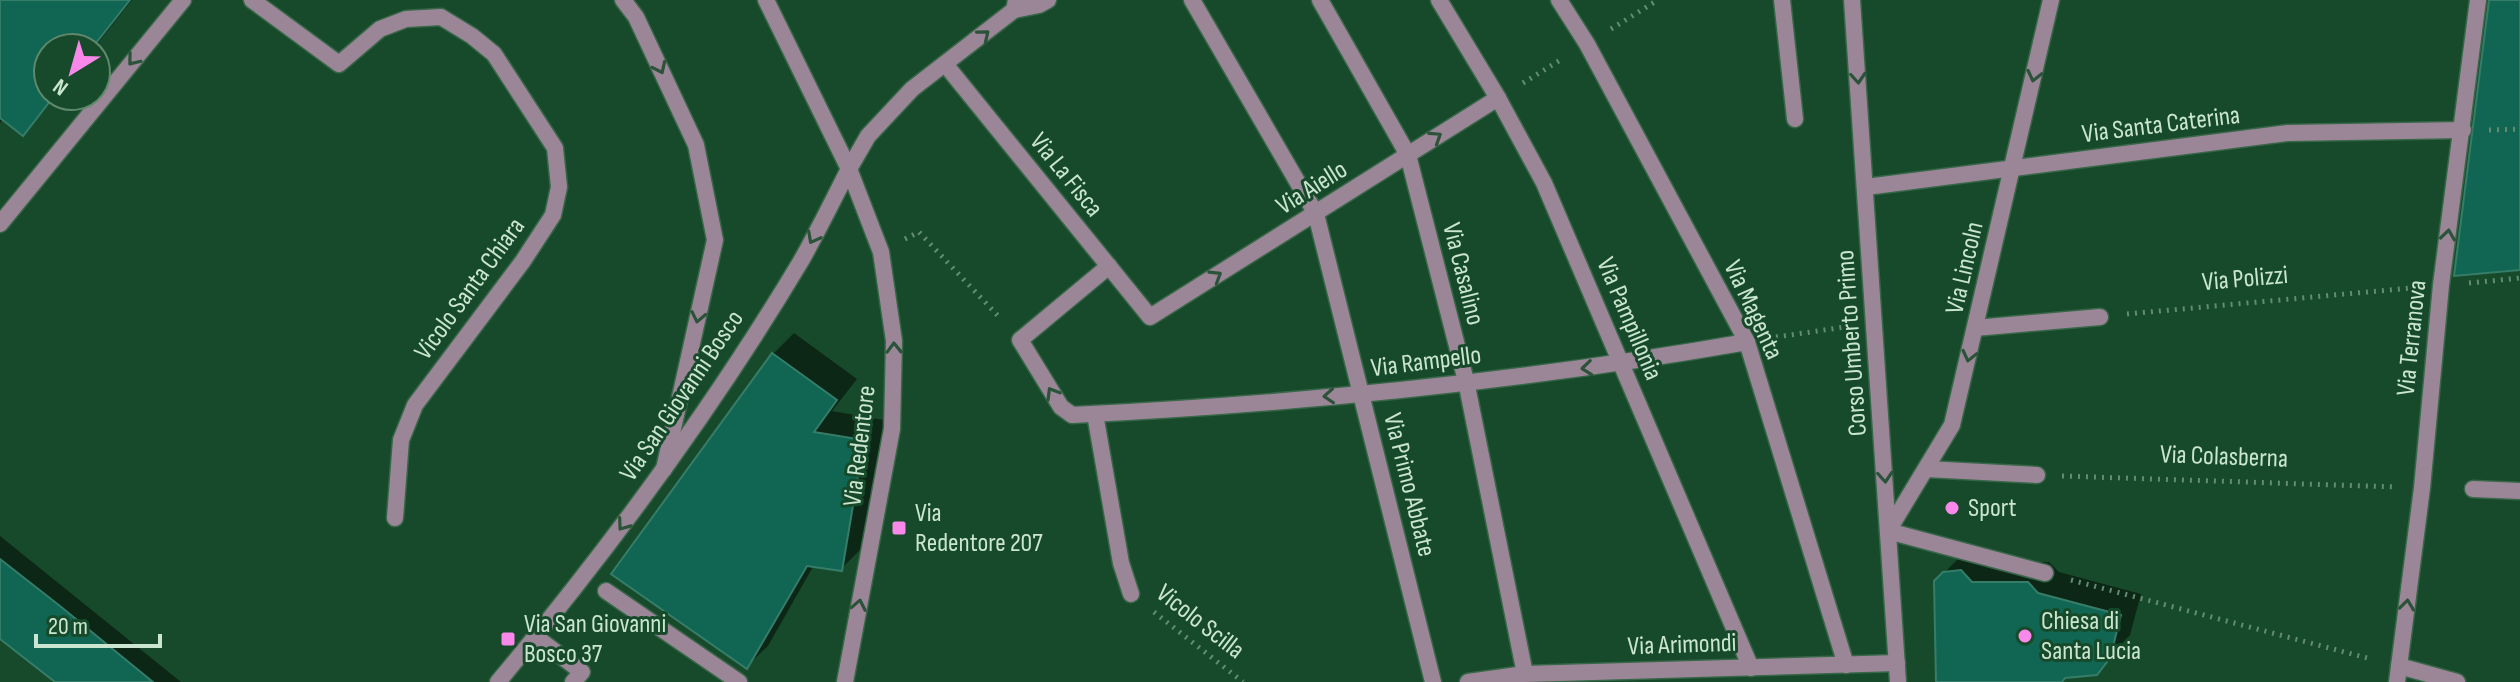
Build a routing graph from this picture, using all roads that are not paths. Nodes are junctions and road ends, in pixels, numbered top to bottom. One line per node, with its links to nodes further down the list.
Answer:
1 (183, 0): 24 (street, one-way to 24)
2 (252, 0): 39 (street, Vicolo Santa Chiara)
3 (623, 0): 35 (street, one-way to 35)
4 (766, 0): 21 (street, Via Redentore)
5 (1048, 0): 14 (street)
6 (1192, 0): 23 (street, Via Primo Abbate)
7 (1320, 0): 19 (street, Via Casalino)
8 (1439, 0): 16 (street, Via Pampillonia)
9 (1559, 0): 29 (street, Via Magenta)
10 (1782, 0): 17 (street)
11 (1852, 0): 22 (street, Corso Umberto Primo, one-way to 22)
12 (2051, 0): 20 (street, Via Lincoln, one-way to 20)
13 (2478, 0): 18 (street, Via Terranova)
14 (1015, 5): 15 (street, Via San Giovanni Bosco, one-way to 14)
15 (945, 64): 21 (street, Via San Giovanni Bosco); 25 (street, Via La Fisca)
16 (1498, 98): 19 (street, Via Aiello, one-way to 16); 30 (street, Via Pampillonia)
17 (1795, 119)
18 (2463, 130): 20 (street, Via Santa Caterina); 49 (street, Via Terranova, one-way to 18)
19 (1408, 155): 23 (street, Via Aiello); 31 (street, Via Casalino)
20 (2013, 168): 22 (street, Via Santa Caterina); 28 (street, Via Lincoln)
21 (849, 169): 35 (street, Via San Giovanni Bosco, one-way to 35); 53 (street, Via Redentore, one-way to 21)
22 (1866, 187): 40 (street, Corso Umberto Primo, one-way to 40)
23 (1316, 214): 26 (street, Via Aiello, one-way to 23); 32 (street, Via Primo Abbate)
24 (0, 224)
25 (1109, 266): 26 (street, Via La Fisca); 33 (street, Via Rampello, one-way to 25)
26 (1150, 317)
27 (2100, 317): 28 (street)
28 (1975, 328): 34 (street, Via Lincoln, one-way to 34)
29 (1747, 342): 30 (street, Via Rampello); 46 (street, Via Magenta)
30 (1622, 364): 31 (street, Via Rampello, one-way to 31); 47 (street, Via Pampillonia)
31 (1466, 381): 32 (street, Via Rampello); 48 (street, Via Casalino)
32 (1361, 393): 33 (street, Via Rampello, one-way to 33); 54 (street, Via Primo Abbate)
33 (1095, 414): 43 (street)
34 (1926, 469): 36 (street); 40 (street, Via Lincoln)
35 (664, 470): 44 (street, Via San Giovanni Bosco, one-way to 44)
36 (2037, 475)
37 (2473, 489): 38 (street)
38 (2520, 491)
39 (395, 518)
40 (1888, 531): 41 (street); 45 (street, Corso Umberto Primo)
41 (2045, 573)
42 (606, 591): 52 (street)
43 (1131, 594)
44 (536, 637): 50 (street, Via San Giovanni Bosco); 51 (street)
45 (1897, 663): 46 (street, Via Arimondi); 56 (street, Corso Umberto Primo)
46 (1846, 665): 47 (street, Via Arimondi)
47 (1751, 668): 48 (street, Via Arimondi)
48 (1525, 674): 55 (street, Via Arimondi)
49 (2398, 674): 57 (street)
50 (498, 682)
51 (573, 682)
52 (739, 682)
53 (845, 682)
54 (1433, 682)
55 (1468, 682)
56 (1898, 682)
57 (2457, 682)

